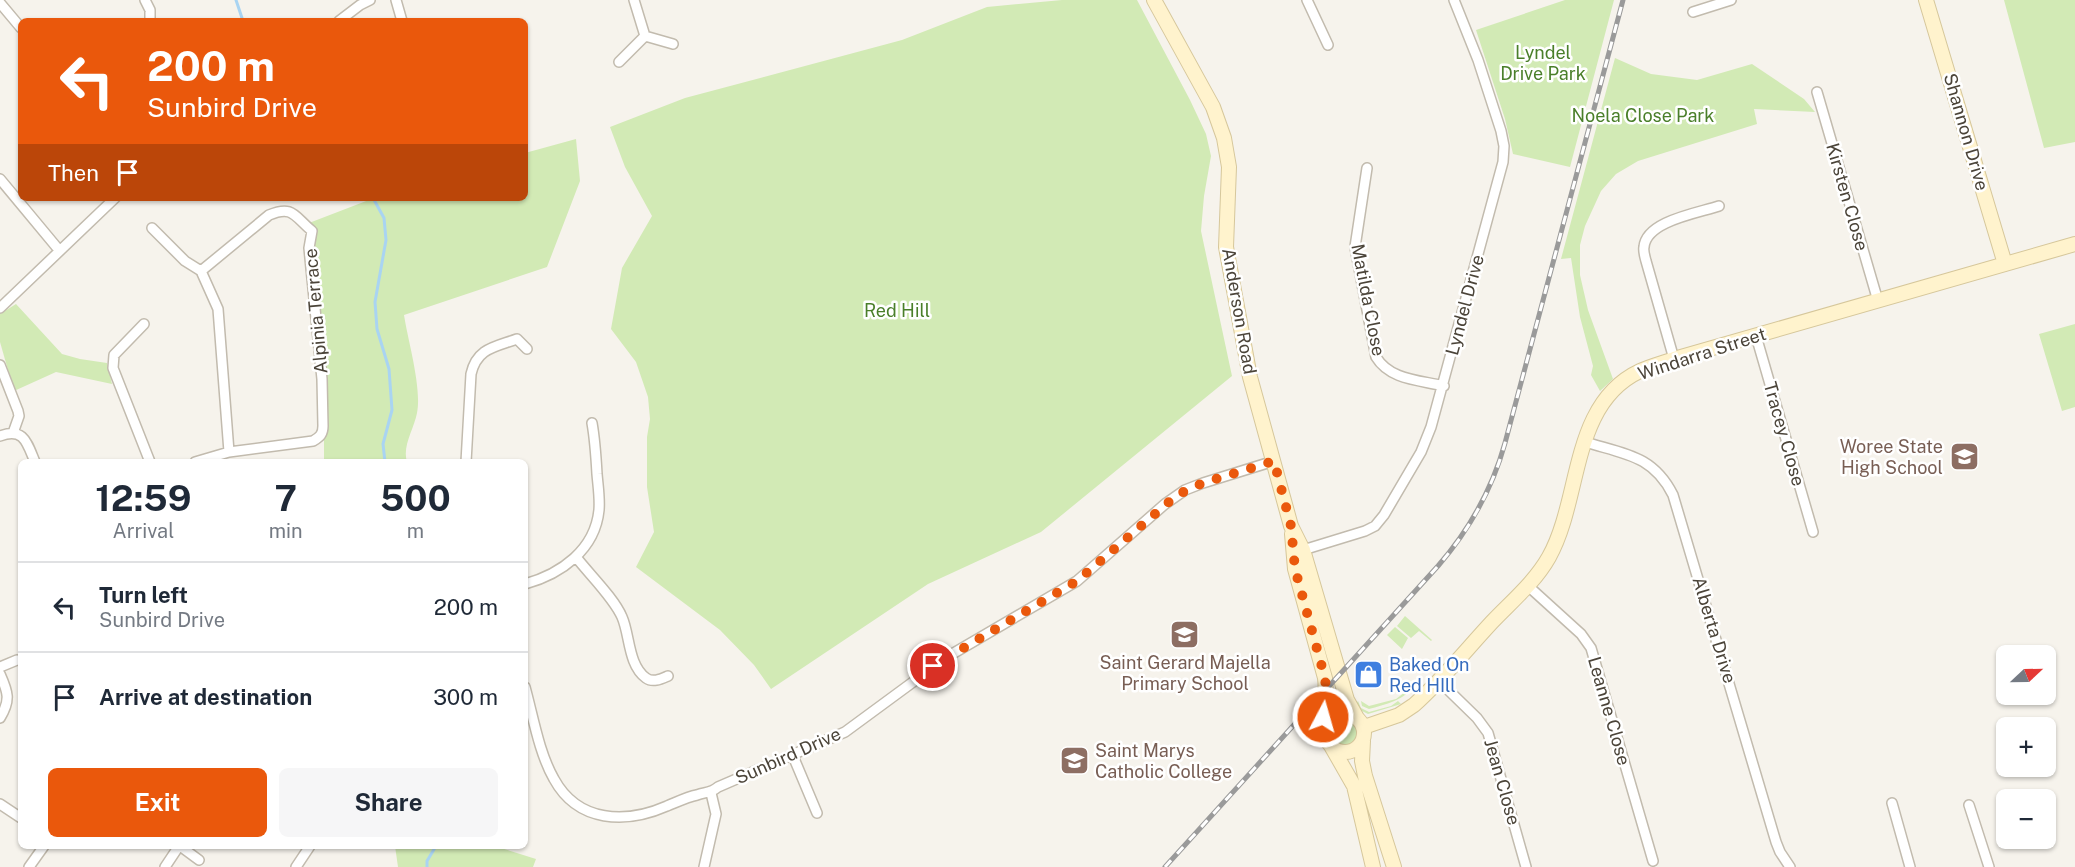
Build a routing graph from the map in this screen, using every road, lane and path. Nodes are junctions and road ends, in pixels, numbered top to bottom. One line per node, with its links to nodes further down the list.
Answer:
1 (145, 0): 13 (street)
2 (370, 0): 10 (street)
3 (396, 0): 15 (street)
4 (634, 0): 17 (street)
5 (1154, 0): 50 (street, Anderson Road)
6 (1307, 0): 19 (street)
7 (1455, 0): 40 (street, Lyndel Drive)
8 (1731, 0): 12 (street)
9 (1926, 0): 31 (street, Shannon Drive)
10 (358, 2): 14 (street)
11 (0, 3): 16 (street)
12 (1693, 12)
13 (150, 18)
14 (342, 18)
15 (401, 18)
16 (18, 24)
17 (645, 36): 18 (street); 20 (street)
18 (673, 44)
19 (1328, 45)
20 (619, 62)
21 (1817, 92): 33 (street, Kirsten Close)
22 (1367, 168): 40 (street, Matilda Close)
23 (0, 179): 25 (street)
24 (18, 201): 30 (street)
25 (18, 201)
26 (112, 201): 30 (street)
27 (1719, 207): 38 (street)
28 (152, 228): 32 (street)
29 (2075, 243): 31 (street, Windarra Street)
30 (59, 250): 34 (street)
31 (2005, 264): 33 (street, Windarra Street)
32 (201, 272): 45 (street); 45 (street, Alpinia Terrace)
33 (1878, 302): 36 (street, Windarra Street)
34 (0, 308)
35 (144, 324): 47 (street)
36 (1756, 336): 38 (street, Windarra Street); 51 (street, Tracey Close)
37 (527, 349): 49 (street)
38 (1674, 359): 44 (street, Windarra Street)
39 (0, 365): 42 (street)
40 (1444, 386): 52 (street, Lyndel Drive)
41 (592, 423): 53 (street)
42 (13, 433): 43 (street); 46 (street)
43 (0, 436)
44 (1585, 442): 55 (street, Windarra Street); 85 (street, Alberta Drive)
45 (229, 452): 48 (street, Alpinia Terrace)
46 (34, 459)
47 (149, 459)
48 (205, 459)
49 (466, 459)
50 (1274, 461): 52 (street, Anderson Road); 65 (street, Sunbird Drive)
51 (1813, 532)
52 (1298, 552): 63 (street, Anderson Road); 64 (street, Anderson Road)
53 (576, 557): 54 (street); 59 (street)
54 (528, 583)
55 (1527, 585): 60 (street, Windarra Street); 77 (street, Leanne Close)
56 (16, 660): 57 (street)
57 (0, 667)
58 (0, 674): 62 (street)
59 (668, 676)
60 (1438, 680): 63 (street, Windarra Street); 84 (street, Jean Close)
61 (528, 697): 66 (street, Sunbird Drive)
62 (0, 718)
63 (1361, 728): 64 (street); 64 (street); 83 (street, Anderson Road)
64 (1328, 742): 82 (street, Anderson Road)
65 (793, 756): 66 (street, Sunbird Drive); 70 (street)
66 (711, 793): 81 (street)
67 (1892, 802): 86 (street)
68 (0, 804): 71 (street)
69 (1969, 805): 87 (street)
70 (817, 813)
71 (18, 816)
72 (42, 849): 78 (street)
73 (177, 849): 79 (street)
74 (183, 849): 76 (street)
75 (308, 849): 80 (street)
76 (199, 860)
77 (1653, 861)
78 (29, 867)
79 (165, 867)
80 (296, 867)
81 (704, 867)
82 (1373, 867)
83 (1394, 867)
84 (1526, 867)
85 (1790, 867)
86 (1911, 867)
87 (1989, 867)

